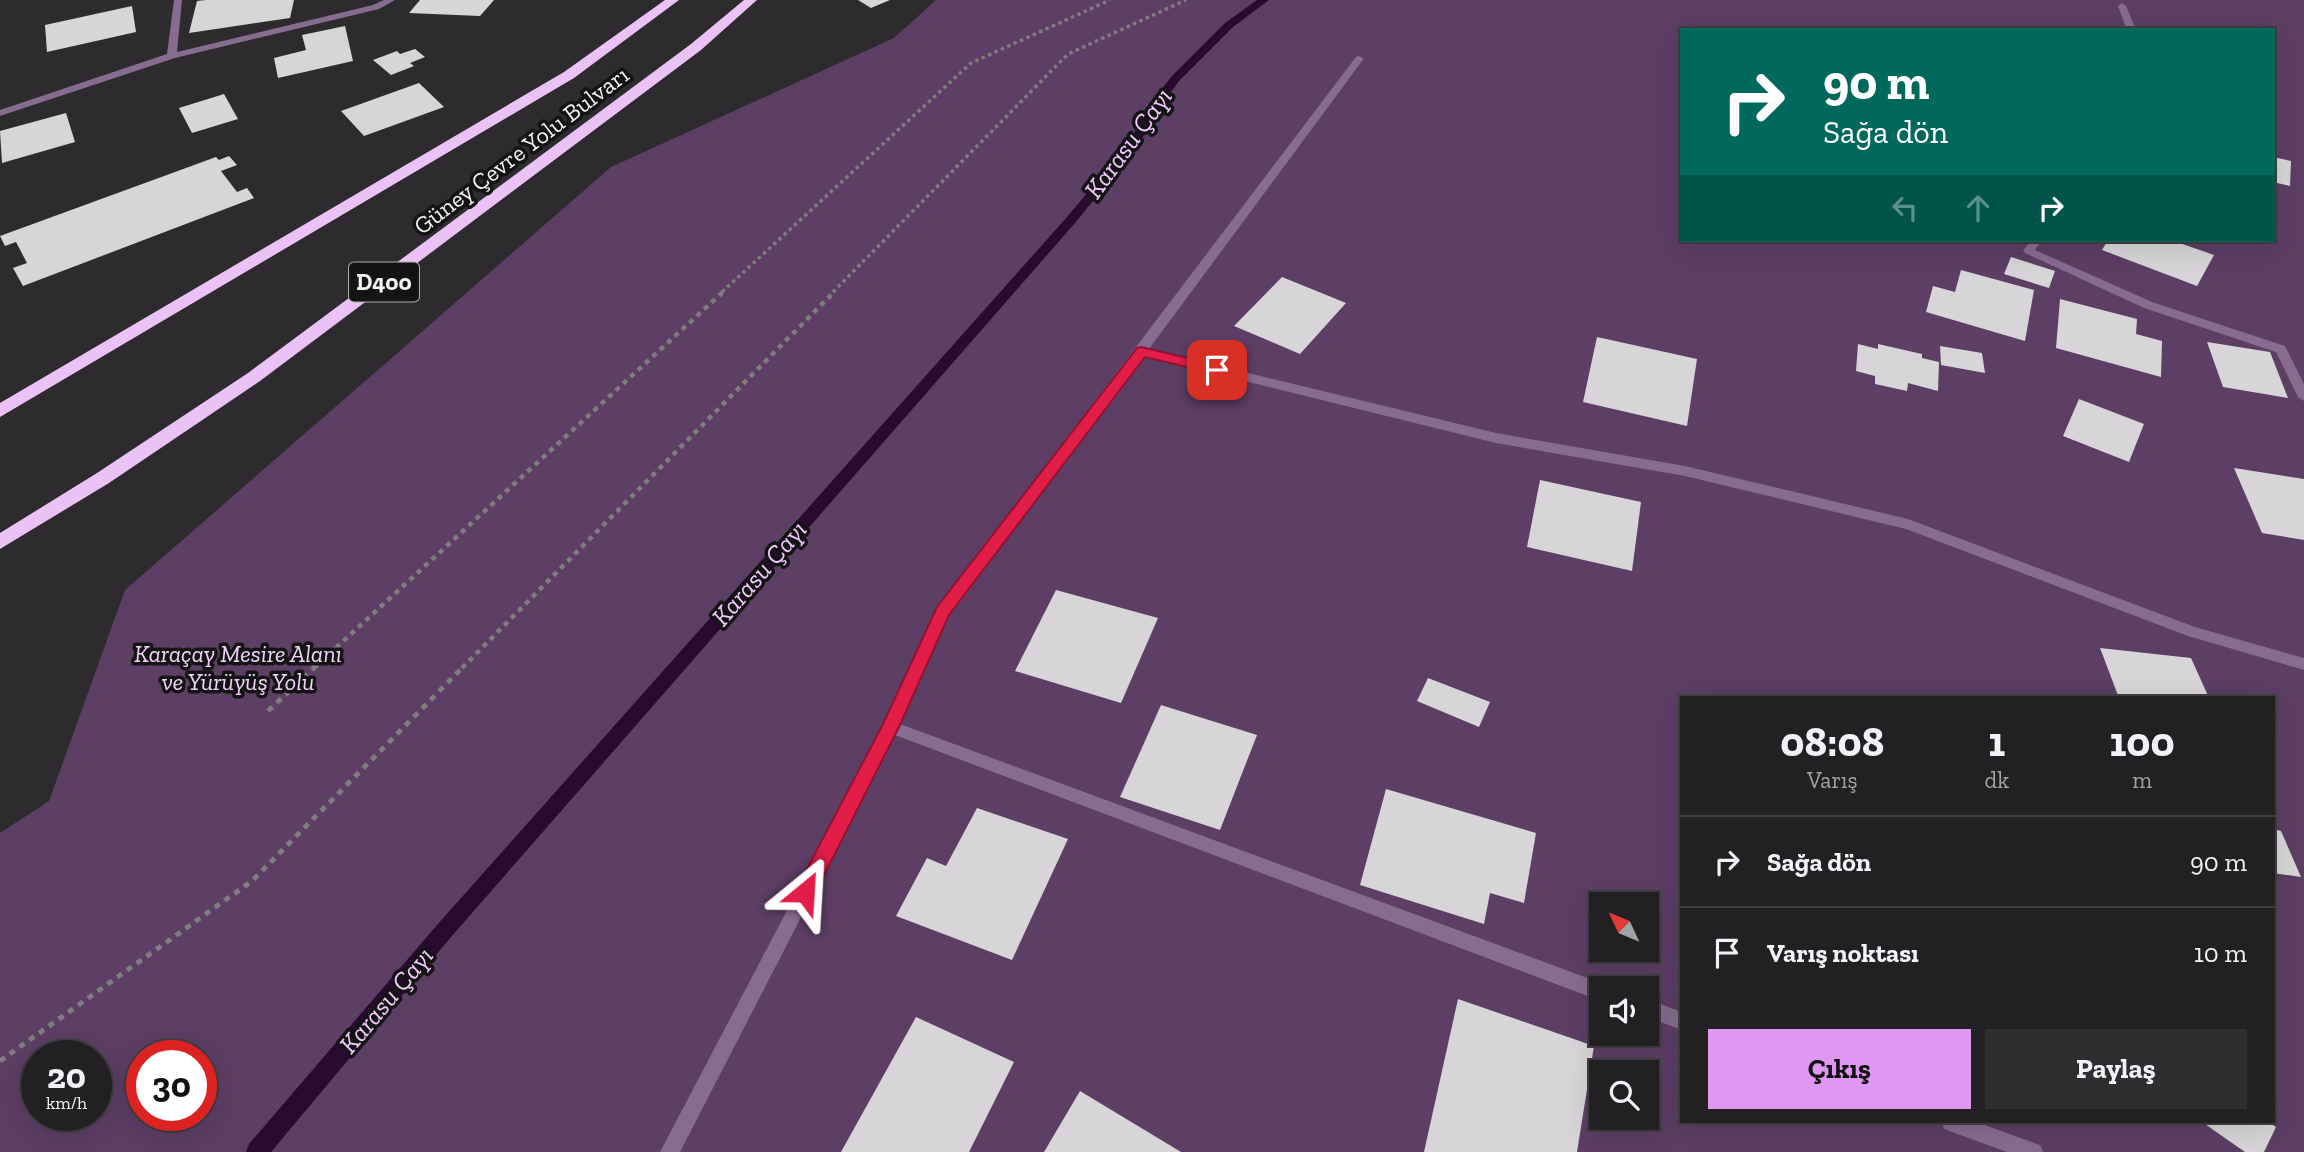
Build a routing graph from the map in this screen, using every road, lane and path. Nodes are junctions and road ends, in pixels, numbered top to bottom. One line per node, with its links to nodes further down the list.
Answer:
1 (178, 0): 9 (street)
2 (391, 0): 9 (street)
3 (673, 0): 15 (highway, Güney Çevre Yolu Bulvarı)
4 (751, 0): 16 (highway, Güney Çevre Yolu Bulvarı / D400)
5 (1110, 0): 18 (path)
6 (1186, 0): 23 (path)
7 (2122, 6): 8 (street)
8 (2131, 28)
9 (172, 56): 11 (street)
10 (1359, 59): 13 (street)
11 (0, 113)
12 (2035, 242): 14 (street)
13 (1141, 351): 17 (street); 19 (street)
14 (2304, 397)
15 (0, 411)
16 (0, 542)
17 (2304, 664)
18 (268, 711)
19 (891, 727): 20 (street); 25 (street)
20 (1589, 988)
21 (1659, 1012): 22 (street)
22 (1680, 1020)
23 (0, 1061)
24 (1954, 1123): 26 (street)
25 (670, 1152)
26 (2033, 1152)

